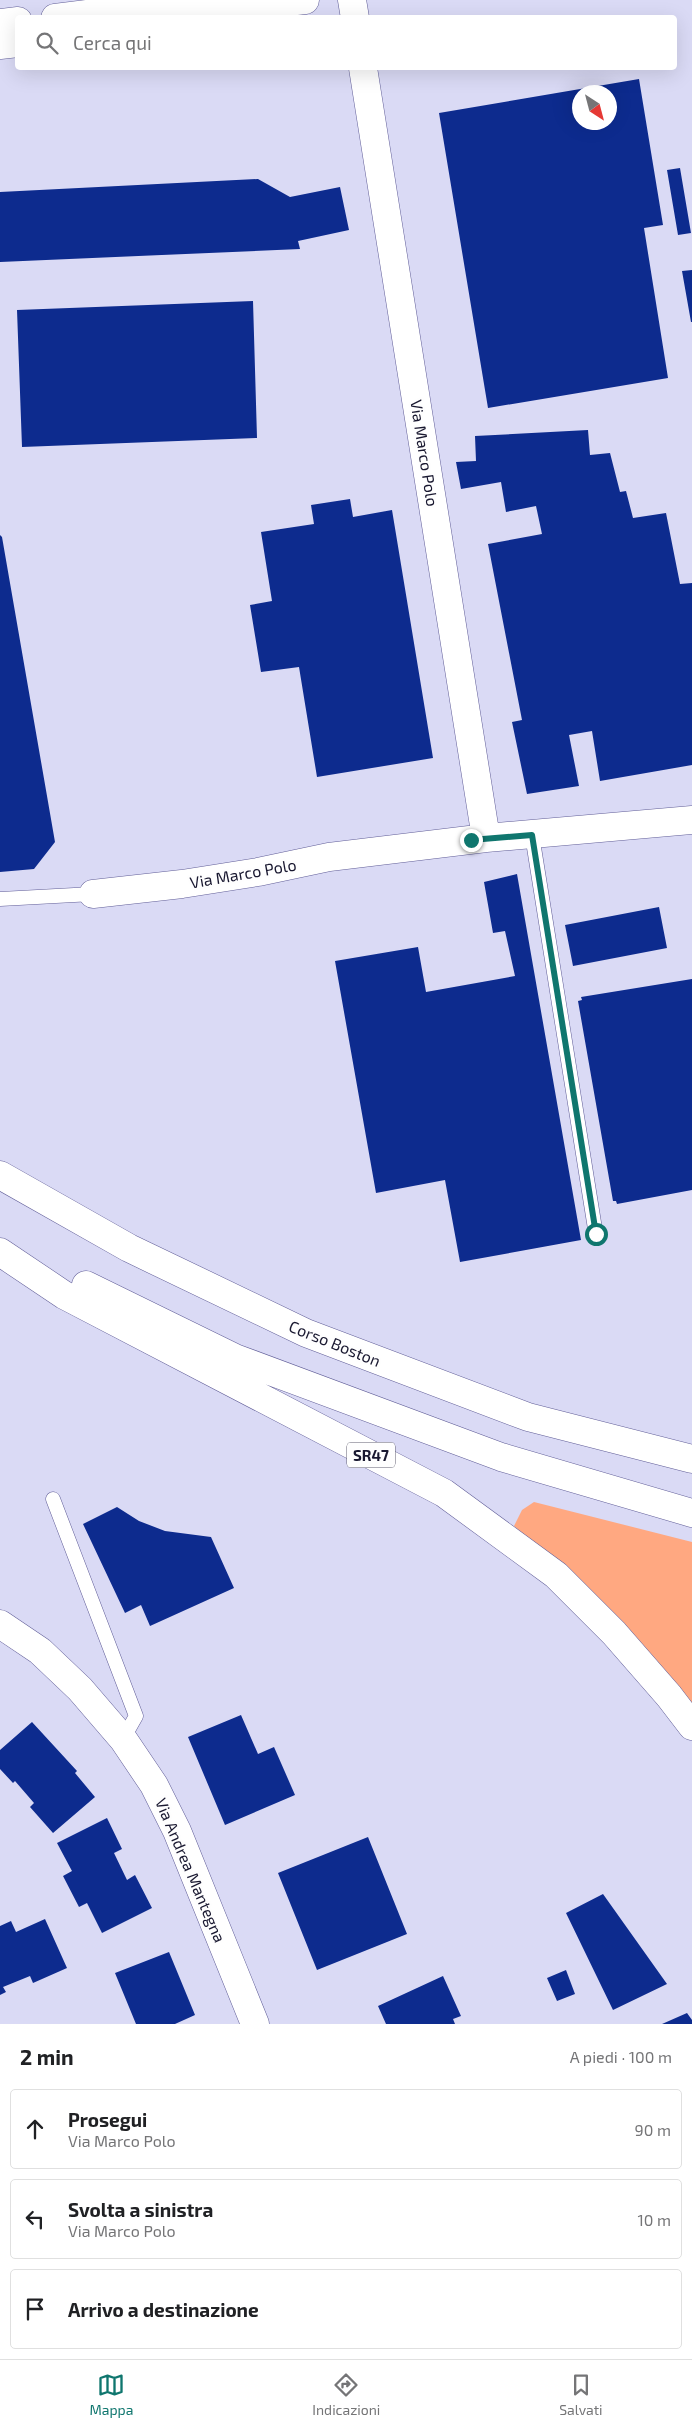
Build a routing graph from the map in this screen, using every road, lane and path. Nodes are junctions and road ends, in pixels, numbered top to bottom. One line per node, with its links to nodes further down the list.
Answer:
1 (305, 0): 3 (main road)
2 (352, 0): 6 (main road)
3 (219, 10): 4 (main road); 5 (main road)
4 (78, 15)
5 (196, 15)
6 (354, 15)
7 (15, 22): 8 (main road)
8 (0, 23)
9 (15, 43): 10 (main road)
10 (0, 45)
11 (363, 70): 14 (main road, Via Marco Polo)
12 (692, 820): 13 (main road, Via Marco Polo)
13 (532, 835): 14 (main road, Via Marco Polo); 18 (lane)
14 (486, 838): 15 (main road, Via Marco Polo)
15 (93, 894): 16 (lane, Via Marco Polo)
16 (0, 899)
17 (0, 1174): 21 (main road, Corso Boston)
18 (596, 1234)
19 (0, 1242): 23 (main road, SR47)
20 (0, 1252): 25 (main road, SR47)
21 (692, 1459)
22 (53, 1499): 26 (lane)
23 (692, 1513)
24 (0, 1624): 26 (main road, Via Andrea Mantegna)
25 (692, 1726)
26 (123, 1739): 27 (main road, Via Andrea Mantegna)
27 (255, 2024)

